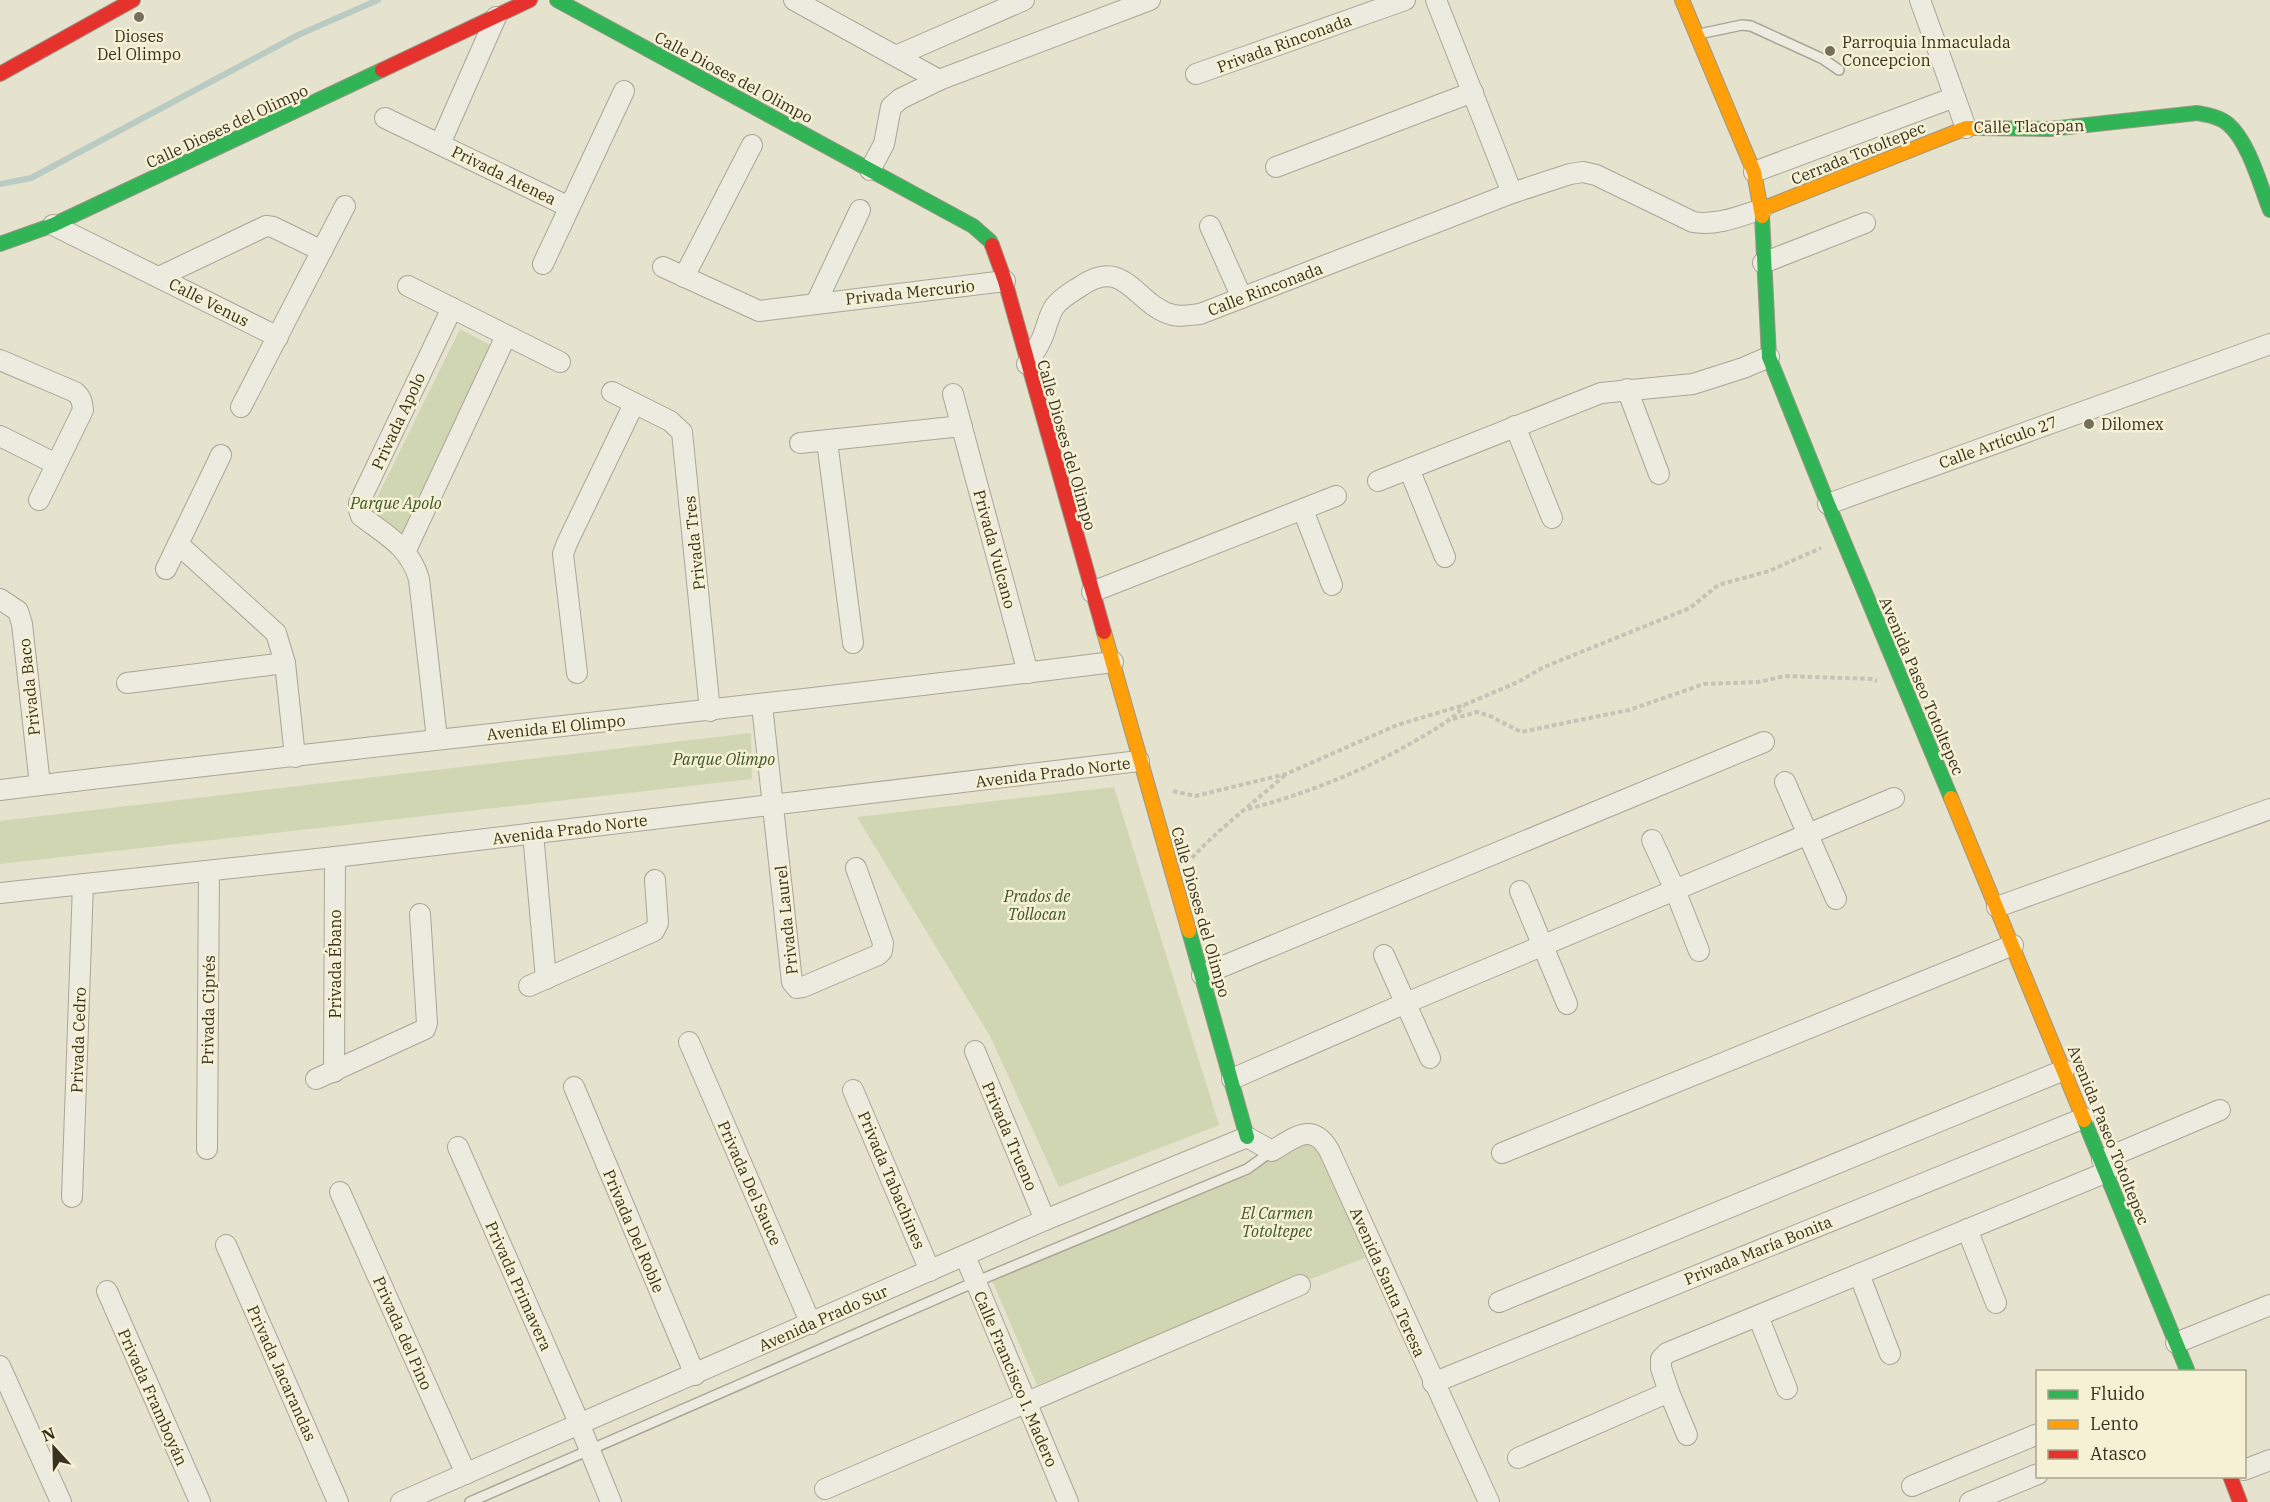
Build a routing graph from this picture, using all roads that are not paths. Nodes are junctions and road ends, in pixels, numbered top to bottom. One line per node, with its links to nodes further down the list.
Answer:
1 (530, 0): 11 (main road, Calle Dioses del Olimpo)
2 (557, 0): 26 (main road, Calle Dioses del Olimpo)
3 (794, 0): 13 (street)
4 (1024, 0): 13 (street)
5 (1150, 0): 17 (street)
6 (1405, 0): 16 (street, Privada Rinconada)
7 (1436, 0): 19 (street)
8 (1682, 0): 12 (main road, Avenida Paseo Totoltepec)
9 (1920, 0): 20 (street, Calle Tlacopan)
10 (123, 2): 15 (main road)
11 (496, 18): 23 (street, Privada Atenea); 35 (main road, Calle Dioses del Olimpo)
12 (1696, 35): 14 (lane); 27 (main road, Avenida Paseo Totoltepec)
13 (896, 56): 17 (street)
14 (1839, 70)
15 (0, 74)
16 (1197, 74)
17 (939, 80): 26 (street)
18 (624, 91): 30 (street, Privada Atenea)
19 (1473, 92): 25 (street); 28 (street)
20 (1954, 97): 22 (street, Calle Tlacopan); 27 (street)
21 (385, 118): 23 (street, Privada Atenea)
22 (1966, 128): 31 (main road, Cerrada Totoltepec); 33 (main road, Calle Tlacopan)
23 (440, 144): 30 (street, Privada Atenea)
24 (752, 145): 43 (street)
25 (1276, 167)
26 (870, 170): 44 (main road, Calle Dioses del Olimpo)
27 (1754, 172): 31 (main road, Avenida Paseo Totoltepec)
28 (1512, 194): 31 (street, Calle Rinconada); 46 (street, Calle Rinconada)
29 (345, 206): 38 (street)
30 (569, 207): 40 (street, Privada Atenea)
31 (1762, 209): 39 (main road, Avenida Paseo Totoltepec)
32 (860, 210): 47 (street, Privada Mercurio)
33 (2270, 210)
34 (1865, 223): 39 (street)
35 (53, 225): 37 (main road, Calle Dioses del Olimpo); 42 (street, Calle Venus)
36 (1210, 226): 46 (street)
37 (0, 244)
38 (322, 251): 42 (street); 50 (street)
39 (1763, 263): 52 (main road, Avenida Paseo Totoltepec)
40 (543, 264)
41 (663, 267): 43 (street, Privada Mercurio)
42 (159, 277): 50 (street, Calle Venus)
43 (684, 277): 47 (street, Privada Mercurio)
44 (1005, 281): 47 (street, Privada Mercurio); 55 (main road, Calle Dioses del Olimpo)
45 (408, 286): 48 (street)
46 (1242, 298): 55 (street, Calle Rinconada)
47 (816, 303)
48 (452, 308): 49 (street); 77 (street, Privada Apolo)
49 (506, 336): 54 (street); 77 (street)
50 (278, 337): 60 (street)
51 (2270, 344): 73 (street, Calle Artículo 27)
52 (1769, 357): 56 (street); 73 (main road, Avenida Paseo Totoltepec)
53 (0, 360): 67 (street)
54 (560, 362)
55 (1027, 364): 81 (main road, Calle Dioses del Olimpo)
56 (1627, 389): 62 (street); 69 (street)
57 (612, 392): 59 (street, Privada Tres)
58 (953, 394): 61 (street, Privada Vulcano)
59 (634, 404): 87 (street); 90 (street, Privada Tres)
60 (241, 407)
61 (962, 426): 64 (street); 86 (street, Privada Vulcano)
62 (1515, 426): 68 (street); 75 (street)
63 (0, 436): 67 (street)
64 (827, 441): 65 (street); 83 (street)
65 (800, 443)
66 (221, 455): 76 (street)
67 (56, 464): 72 (street)
68 (1409, 469): 70 (street); 78 (street)
69 (1659, 474)
70 (1378, 481)
71 (1336, 496): 74 (street)
72 (39, 500)
73 (1828, 504): 113 (main road, Avenida Paseo Totoltepec)
74 (1303, 510): 80 (street); 81 (street)
75 (1552, 518)
76 (178, 544): 79 (street); 85 (street)
77 (406, 550): 91 (street, Privada Apolo)
78 (1445, 557)
79 (166, 569)
80 (1332, 585)
81 (1092, 591): 84 (main road, Calle Dioses del Olimpo)
82 (0, 599): 96 (street, Privada Baco)
83 (853, 644)
84 (1113, 662): 86 (street, Avenida El Olimpo); 94 (main road, Calle Dioses del Olimpo)
85 (285, 663): 88 (street); 93 (street)
86 (1028, 673): 89 (street, Avenida El Olimpo)
87 (577, 674)
88 (127, 683)
89 (762, 705): 90 (street, Avenida El Olimpo); 99 (street, Privada Laurel)
90 (710, 711): 91 (street, Avenida El Olimpo)
91 (436, 740): 93 (street, Avenida El Olimpo)
92 (1764, 742): 119 (street)
93 (295, 757): 96 (street, Avenida El Olimpo)
94 (1139, 761): 99 (street, Avenida Prado Norte); 119 (main road, Calle Dioses del Olimpo)
95 (1785, 782): 102 (street)
96 (40, 785): 97 (street, Avenida El Olimpo)
97 (0, 790)
98 (1894, 798): 102 (street)
99 (774, 805): 101 (street, Avenida Prado Norte); 105 (street, Privada Laurel)
100 (2270, 809): 113 (street)
101 (533, 833): 104 (street, Avenida Prado Norte); 107 (street)
102 (1809, 833): 109 (street); 112 (street)
103 (1652, 840): 109 (street)
104 (334, 857): 106 (street, Avenida Prado Norte); 126 (street, Privada Ébano)
105 (856, 868)
106 (209, 871): 108 (street, Avenida Prado Norte); 135 (street, Privada Ciprés)
107 (655, 880)
108 (83, 884): 111 (street, Avenida Prado Norte); 140 (street, Privada Cedro)
109 (1675, 890): 116 (street); 117 (street)
110 (1520, 891): 116 (street)
111 (0, 893)
112 (1836, 899)
113 (1997, 907): 115 (main road, Avenida Paseo Totoltepec)
114 (420, 914): 126 (street)
115 (2013, 945): 125 (main road, Avenida Paseo Totoltepec); 137 (street)
116 (1543, 946): 120 (street); 121 (street)
117 (1699, 951)
118 (1384, 956): 120 (street)
119 (1202, 975): 127 (main road, Calle Dioses del Olimpo)
120 (1406, 1003): 124 (street); 127 (street)
121 (1567, 1004)
122 (689, 1042): 154 (street, Privada Del Sauce)
123 (975, 1051): 141 (street, Privada Trueno)
124 (1430, 1058)
125 (2064, 1070): 132 (main road, Avenida Paseo Totoltepec); 150 (street)
126 (334, 1072): 128 (street)
127 (1232, 1079): 133 (main road, Calle Dioses del Olimpo)
128 (316, 1080)
129 (574, 1088): 159 (street, Privada Del Roble)
130 (853, 1090): 145 (street, Privada Tabachines)
131 (2220, 1110): 138 (street)
132 (2084, 1118): 138 (main road, Avenida Paseo Totoltepec); 160 (street, Privada María Bonita)
133 (1247, 1137): 136 (street); 141 (street, Avenida Prado Sur)
134 (458, 1147): 164 (street, Privada Primavera)
135 (207, 1149)
136 (1272, 1151): 147 (lane); 160 (street, Avenida Santa Teresa)
137 (1502, 1153)
138 (2104, 1166): 142 (street); 155 (main road, Avenida Paseo Totoltepec)
139 (340, 1192): 171 (street, Privada del Pino)
140 (72, 1197)
141 (1045, 1221): 144 (street, Avenida Prado Sur)
142 (1967, 1229): 146 (street); 151 (street)
143 (226, 1245): 178 (street, Privada Jacarandas)
144 (965, 1256): 145 (street, Avenida Prado Sur); 147 (street, Calle Francisco I. Madero)
145 (930, 1271): 154 (street, Avenida Prado Sur)
146 (1859, 1274): 153 (street); 156 (street)
147 (975, 1282): 163 (street, Calle Francisco I. Madero); 167 (lane)
148 (1300, 1286): 163 (street)
149 (107, 1291): 177 (street, Privada Framboyán)
150 (1499, 1302)
151 (1996, 1303)
152 (2270, 1305): 155 (street)
153 (1758, 1316): 161 (street); 162 (street)
154 (811, 1324): 159 (street, Avenida Prado Sur)
155 (2176, 1343): 158 (main road, Avenida Paseo Totoltepec)
156 (1890, 1354)
157 (0, 1365): 176 (street)
158 (2188, 1370)
159 (695, 1375): 164 (street, Avenida Prado Sur)
160 (1433, 1383): 183 (street, Avenida Santa Teresa)
161 (1787, 1389)
162 (1669, 1392): 166 (street); 168 (street)
163 (1027, 1403): 175 (street); 182 (street, Calle Francisco I. Madero)
164 (580, 1425): 167 (street, Privada Primavera); 171 (street, Avenida Prado Sur)
165 (2036, 1434): 174 (street)
166 (1687, 1435)
167 (590, 1450): 180 (lane); 181 (street, Privada Primavera)
168 (1518, 1458)
169 (2270, 1460): 170 (street)
170 (2246, 1469)
171 (465, 1474): 179 (street, Avenida Prado Sur)
172 (2036, 1474): 184 (street)
173 (2231, 1478): 185 (main road)
174 (1912, 1486)
175 (825, 1489)
176 (62, 1502)
177 (200, 1502)
178 (338, 1502)
179 (401, 1502)
180 (470, 1502)
181 (611, 1502)
182 (1068, 1502)
183 (1489, 1502)
184 (1970, 1502)
185 (2240, 1502)

